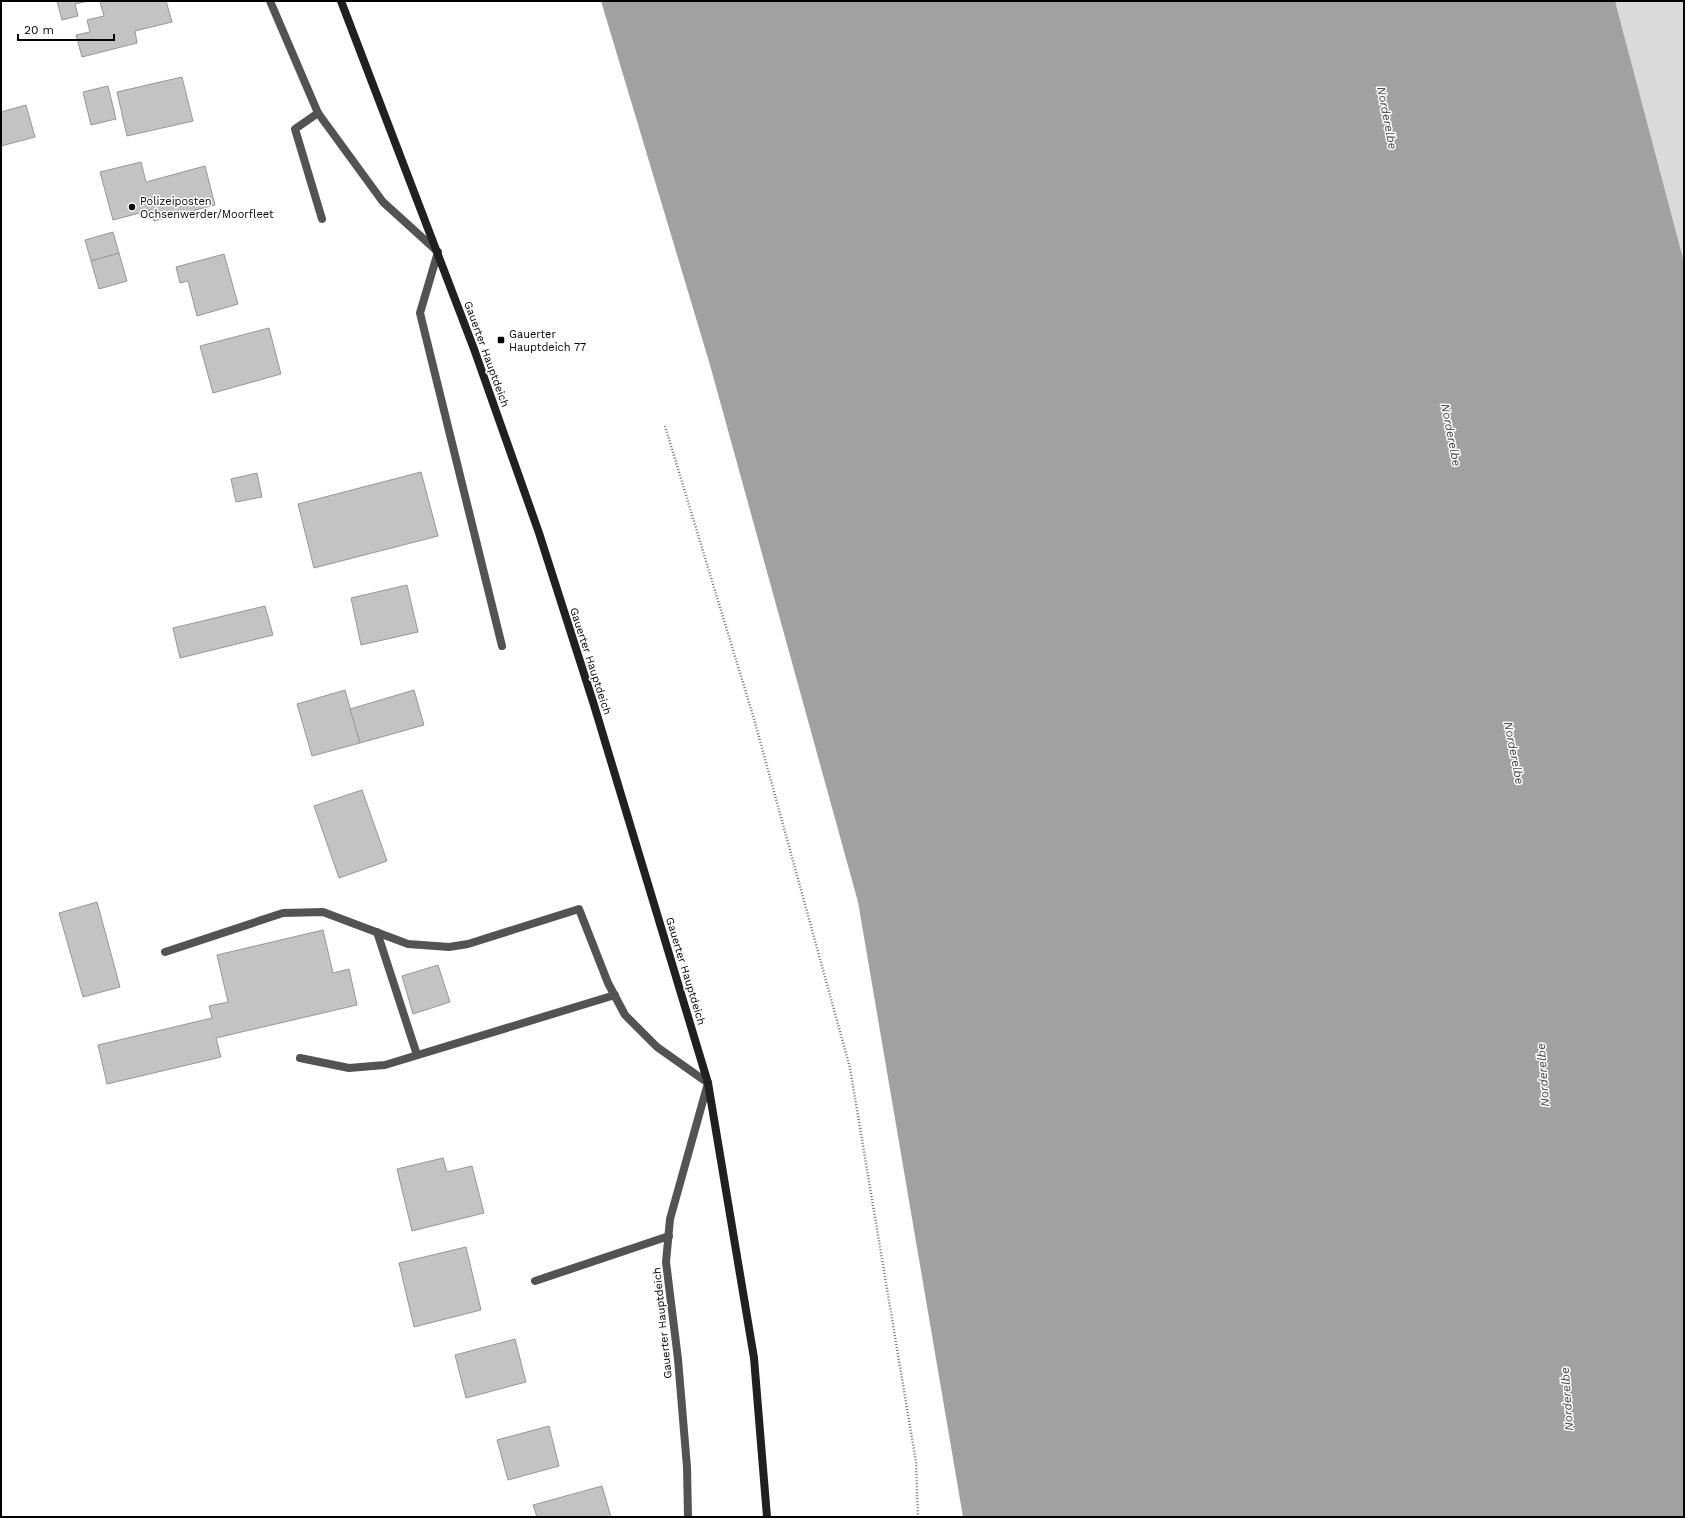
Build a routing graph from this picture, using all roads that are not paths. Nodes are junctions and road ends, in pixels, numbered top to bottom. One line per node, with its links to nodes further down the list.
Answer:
1 (270, 1): 3 (street, Gauerter Hauptdeich)
2 (341, 1): 5 (street, Gauerter Hauptdeich)
3 (318, 113): 4 (street); 5 (street, Gauerter Hauptdeich)
4 (322, 219)
5 (438, 252): 6 (street); 12 (street, Gauerter Hauptdeich)
6 (502, 646)
7 (377, 932): 8 (street); 9 (street); 10 (street)
8 (165, 952)
9 (615, 995): 10 (street); 12 (street)
10 (417, 1055): 11 (street)
11 (300, 1058)
12 (708, 1083): 13 (street, Gauerter Hauptdeich); 16 (street, Gauerter Hauptdeich)
13 (669, 1236): 14 (street); 15 (street, Gauerter Hauptdeich)
14 (535, 1281)
15 (688, 1517)
16 (767, 1517)

